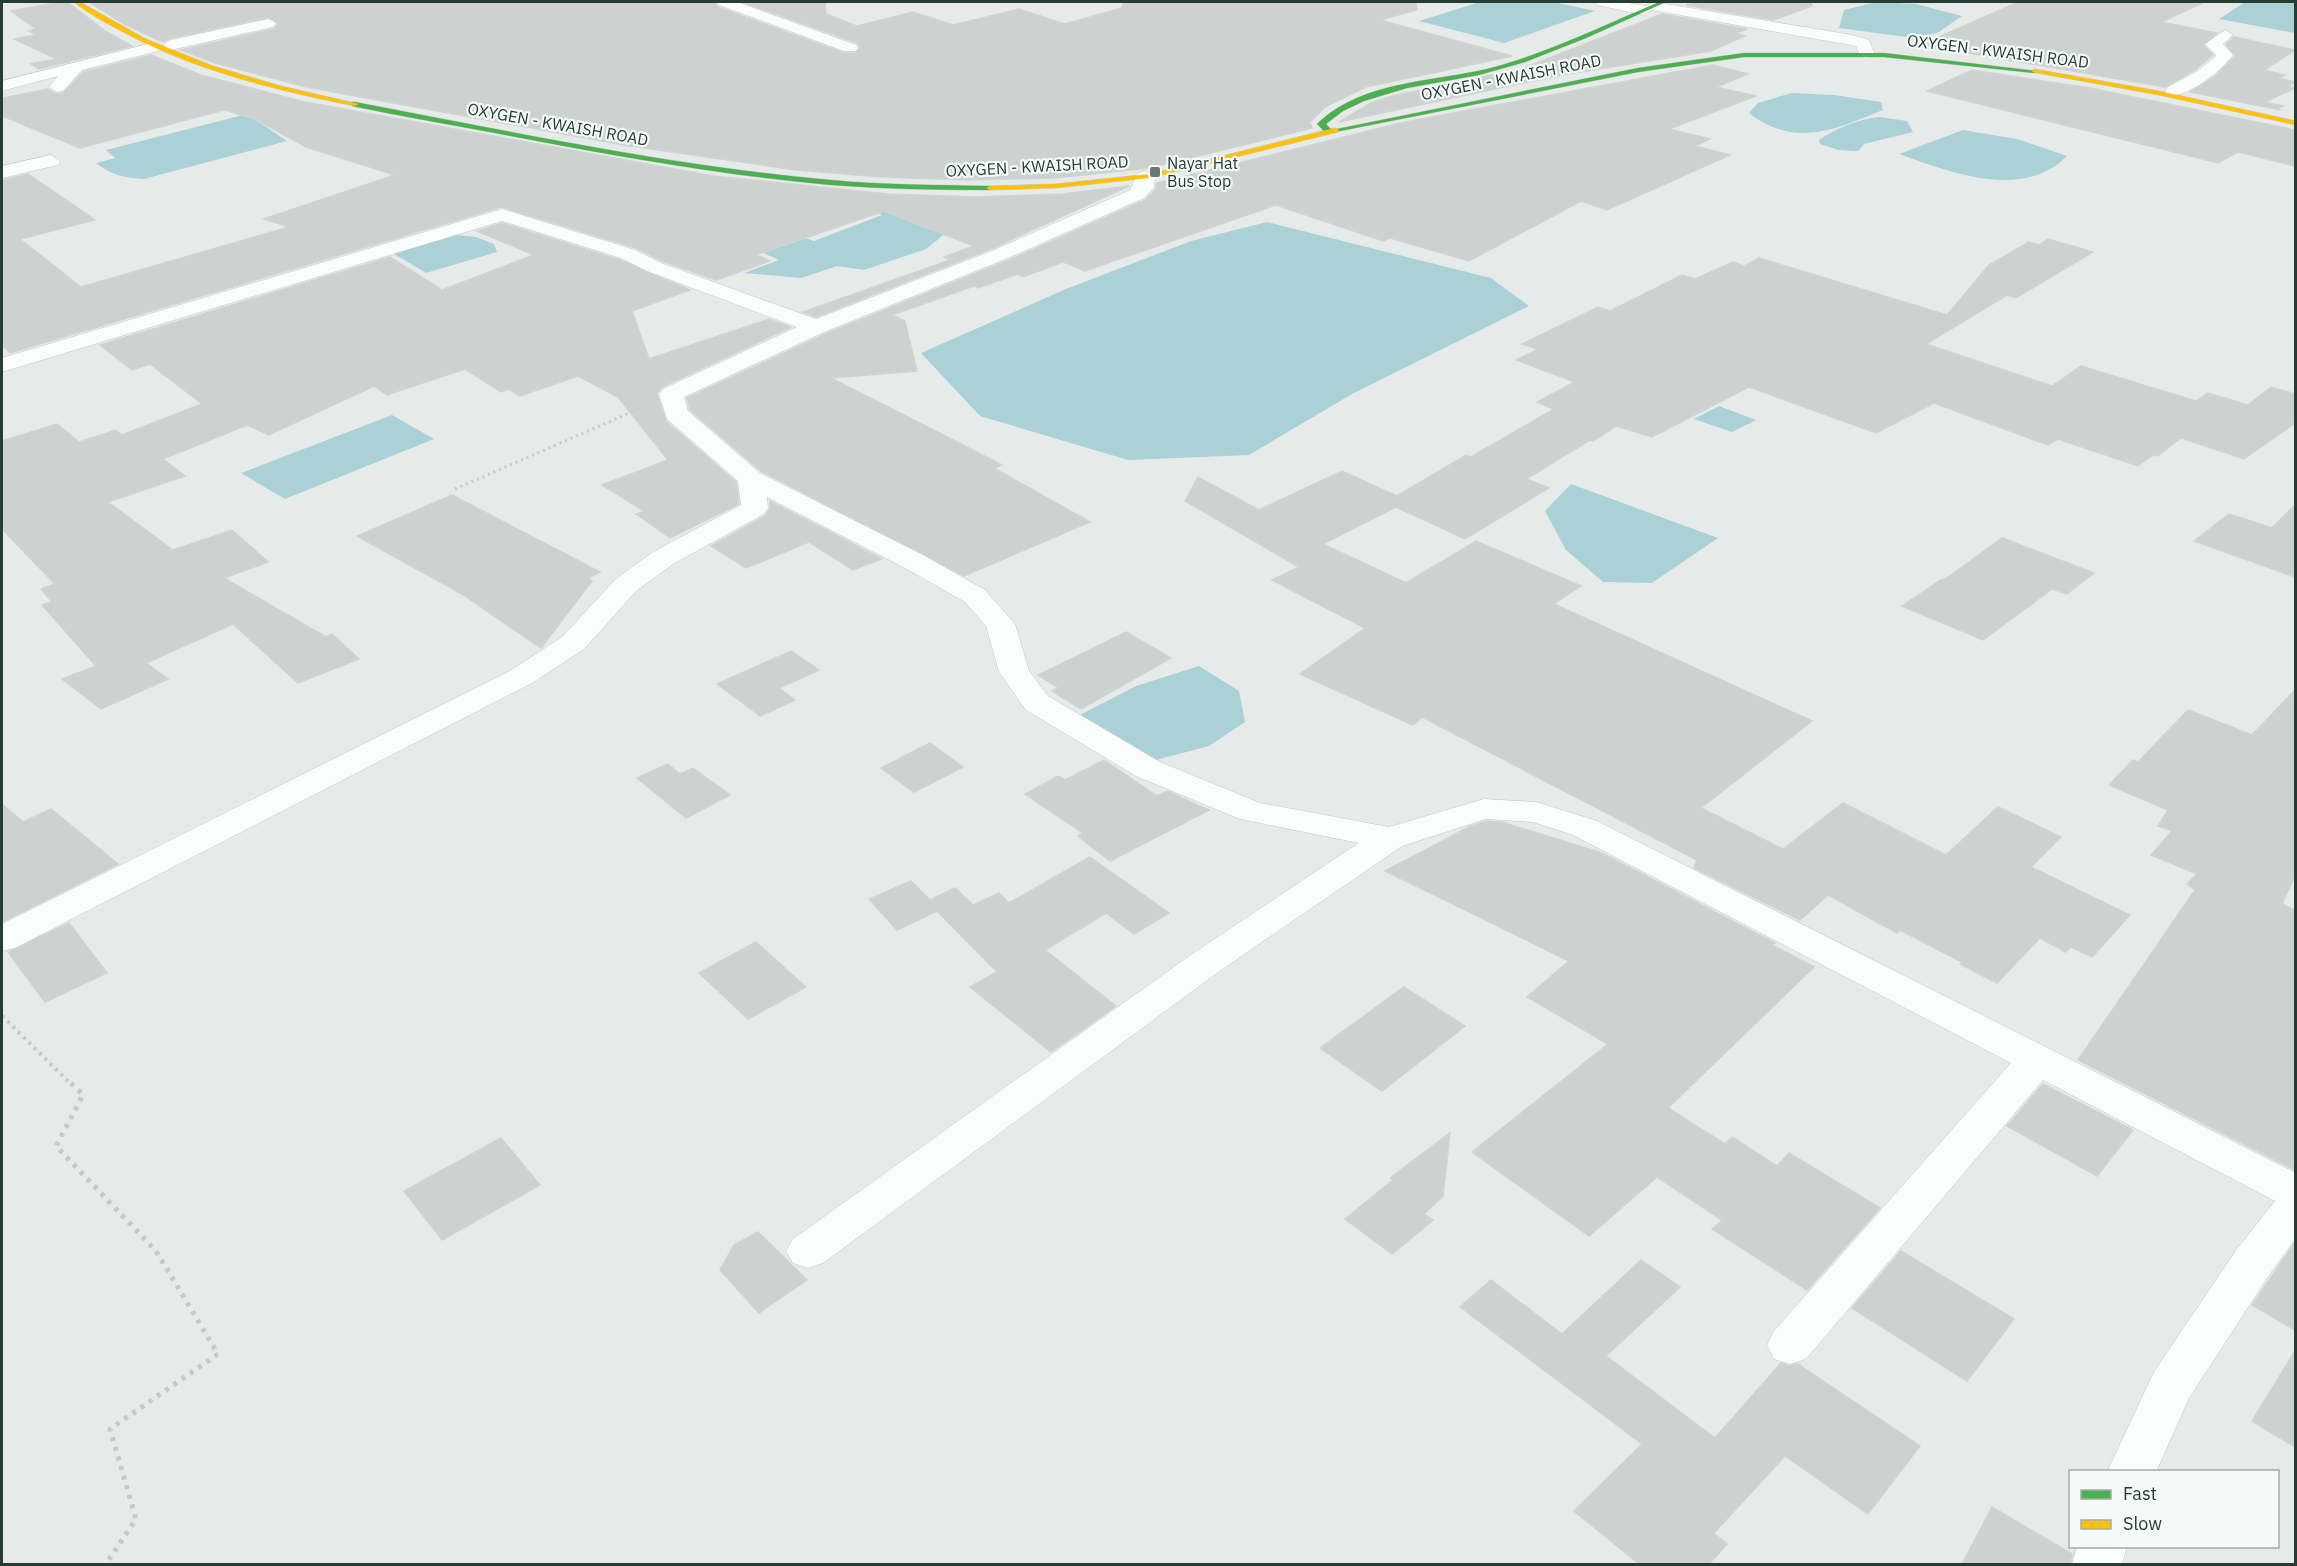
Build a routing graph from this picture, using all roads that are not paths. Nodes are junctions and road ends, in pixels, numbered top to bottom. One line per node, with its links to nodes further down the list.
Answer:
1 (77, 2): 9 (main road, OXYGEN - KWAISH ROAD)
2 (97, 2): 8 (main road, OXYGEN - KWAISH ROAD)
3 (724, 2): 10 (street)
4 (1602, 2): 5 (street)
5 (1654, 6): 11 (street); 18 (main road)
6 (268, 24): 8 (street)
7 (2225, 35): 15 (street)
8 (171, 45): 18 (main road, OXYGEN - KWAISH ROAD)
9 (152, 48): 12 (street); 21 (main road, OXYGEN - KWAISH ROAD)
10 (850, 48)
11 (1866, 51): 15 (main road, OXYGEN - KWAISH ROAD); 17 (main road, OXYGEN - KWAISH ROAD); 18 (main road, OXYGEN - KWAISH ROAD)
12 (76, 66): 13 (street); 14 (street)
13 (2, 86)
14 (57, 87)
15 (2174, 91): 16 (main road, OXYGEN - KWAISH ROAD)
16 (2295, 118)
17 (2295, 123)
18 (1325, 128): 21 (main road, OXYGEN - KWAISH ROAD)
19 (51, 161): 20 (street)
20 (2, 172)
21 (1145, 177): 22 (street)
22 (816, 327): 23 (street); 24 (street)
23 (3, 362)
24 (751, 479): 25 (street); 26 (street)
25 (1390, 838): 27 (street); 30 (street)
26 (2, 939)
27 (2038, 1059): 28 (street); 31 (street)
28 (2295, 1192)
29 (2295, 1205): 32 (street)
30 (808, 1251)
31 (1790, 1346)
32 (2132, 1470)
33 (2101, 1548): 34 (street)
34 (2097, 1564)

